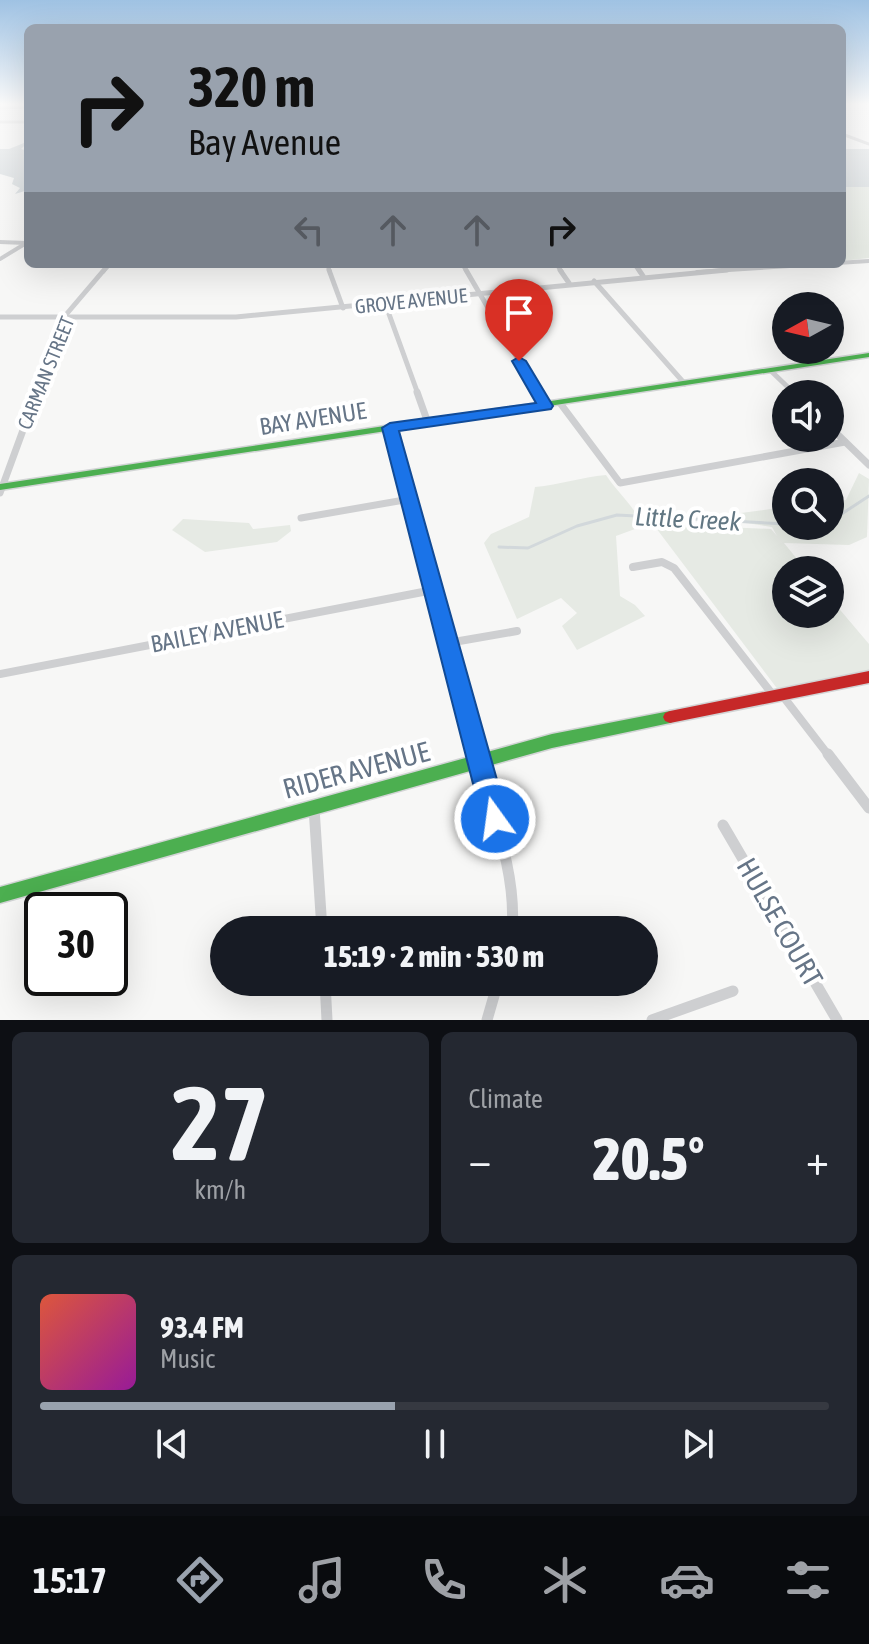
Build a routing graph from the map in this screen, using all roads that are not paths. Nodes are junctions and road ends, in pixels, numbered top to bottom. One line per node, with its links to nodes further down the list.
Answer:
1 (0, 242): 2 (street)
2 (24, 243)
3 (24, 245): 4 (street)
4 (0, 259)
5 (869, 261): 6 (street, GROVE AVENUE)
6 (846, 263)
7 (107, 268): 20 (street, CARMAN STREET)
8 (328, 268): 18 (street)
9 (464, 268): 16 (street)
10 (559, 268): 15 (street)
11 (637, 268): 13 (street)
12 (786, 268): 13 (street, GROVE AVENUE)
13 (643, 276): 14 (street, GROVE AVENUE)
14 (594, 281): 15 (street, GROVE AVENUE); 24 (street)
15 (569, 283): 16 (street, GROVE AVENUE)
16 (479, 293): 17 (street, GROVE AVENUE); 26 (street)
17 (385, 303): 18 (street, GROVE AVENUE); 27 (street)
18 (343, 308): 20 (street, GROVE AVENUE)
19 (0, 317): 20 (street, GROVE AVENUE)
20 (64, 317): 31 (street, CARMAN STREET)
21 (869, 355): 22 (street, BAY AVENUE)
22 (770, 370): 23 (street); 24 (street, BAY AVENUE)
23 (780, 380)
24 (685, 384): 25 (street, BAY AVENUE)
25 (560, 403): 26 (street, BAY AVENUE); 29 (street)
26 (545, 406): 27 (street, BAY AVENUE)
27 (428, 423): 28 (street, BAY AVENUE)
28 (390, 428): 31 (street, BAY AVENUE); 32 (street)
29 (845, 442): 30 (street)
30 (869, 465)
31 (1, 489)
32 (410, 499): 33 (street); 35 (street)
33 (301, 518)
34 (633, 567): 40 (street)
35 (433, 590): 37 (street); 38 (street, BAILEY AVENUE)
36 (517, 631): 37 (street)
37 (448, 643): 41 (street)
38 (0, 674)
39 (869, 677): 40 (street, RIDER AVENUE)
40 (777, 695): 41 (street, RIDER AVENUE); 43 (street)
41 (481, 761): 42 (street, RIDER AVENUE); 47 (street)
42 (314, 806): 45 (street, RIDER AVENUE); 46 (street)
43 (869, 808)
44 (723, 825): 54 (street, HULSE COURT)
45 (0, 895)
46 (321, 916)
47 (513, 916)
48 (733, 991): 53 (street)
49 (326, 996): 51 (street)
50 (494, 996): 52 (street)
51 (327, 1020)
52 (487, 1020)
53 (652, 1020)
54 (837, 1020)

